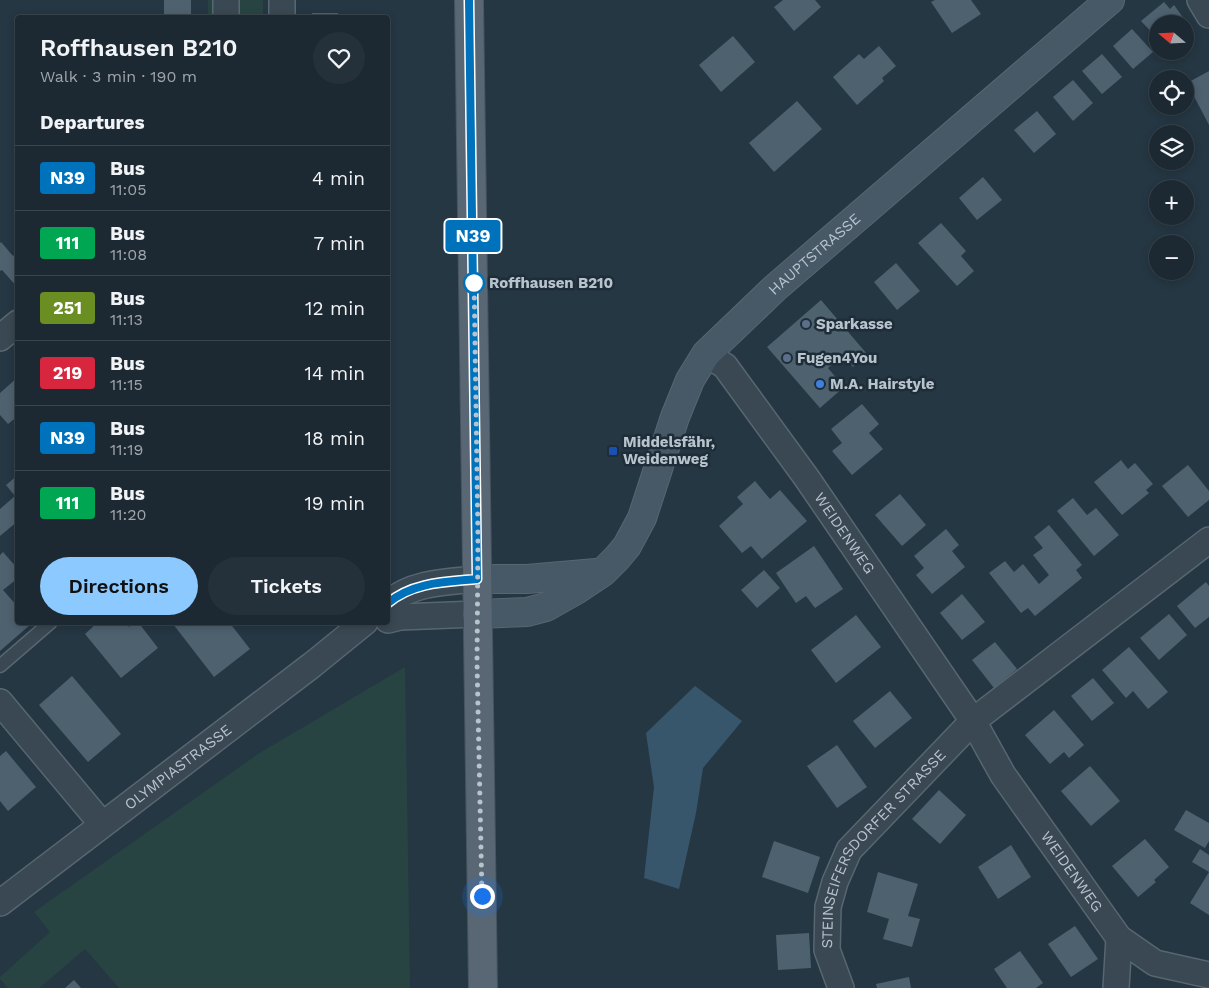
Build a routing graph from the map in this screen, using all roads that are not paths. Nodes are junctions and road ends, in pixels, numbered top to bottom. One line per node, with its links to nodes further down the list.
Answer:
1 (226, 0): 6 (street)
2 (282, 0): 7 (street)
3 (470, 0): 14 (main road)
4 (1110, 0): 11 (street, HAUPTSTRASSE)
5 (1200, 0): 8 (street)
6 (226, 15)
7 (282, 15)
8 (1209, 15)
9 (15, 326): 10 (street)
10 (0, 338)
11 (706, 354): 13 (street, HAUPTSTRASSE); 22 (street, WEIDENWEG)
12 (1209, 540): 22 (street)
13 (603, 572): 14 (street); 16 (street, HAUPTSTRASSE)
14 (477, 579): 15 (street); 16 (main road)
15 (390, 600)
16 (477, 614): 17 (street); 27 (main road)
17 (390, 620)
18 (48, 625): 20 (lane)
19 (361, 627): 23 (street, OLYMPIASTRASSE)
20 (0, 666)
21 (0, 702): 23 (street)
22 (973, 721): 25 (street, WEIDENWEG); 28 (street, STEINSEIFERSDORFER STRASSE)
23 (102, 824): 24 (street, OLYMPIASTRASSE)
24 (0, 902)
25 (1119, 938): 26 (street, WEIDENWEG); 29 (street)
26 (1209, 975)
27 (483, 988)
28 (841, 988)
29 (1116, 988)

